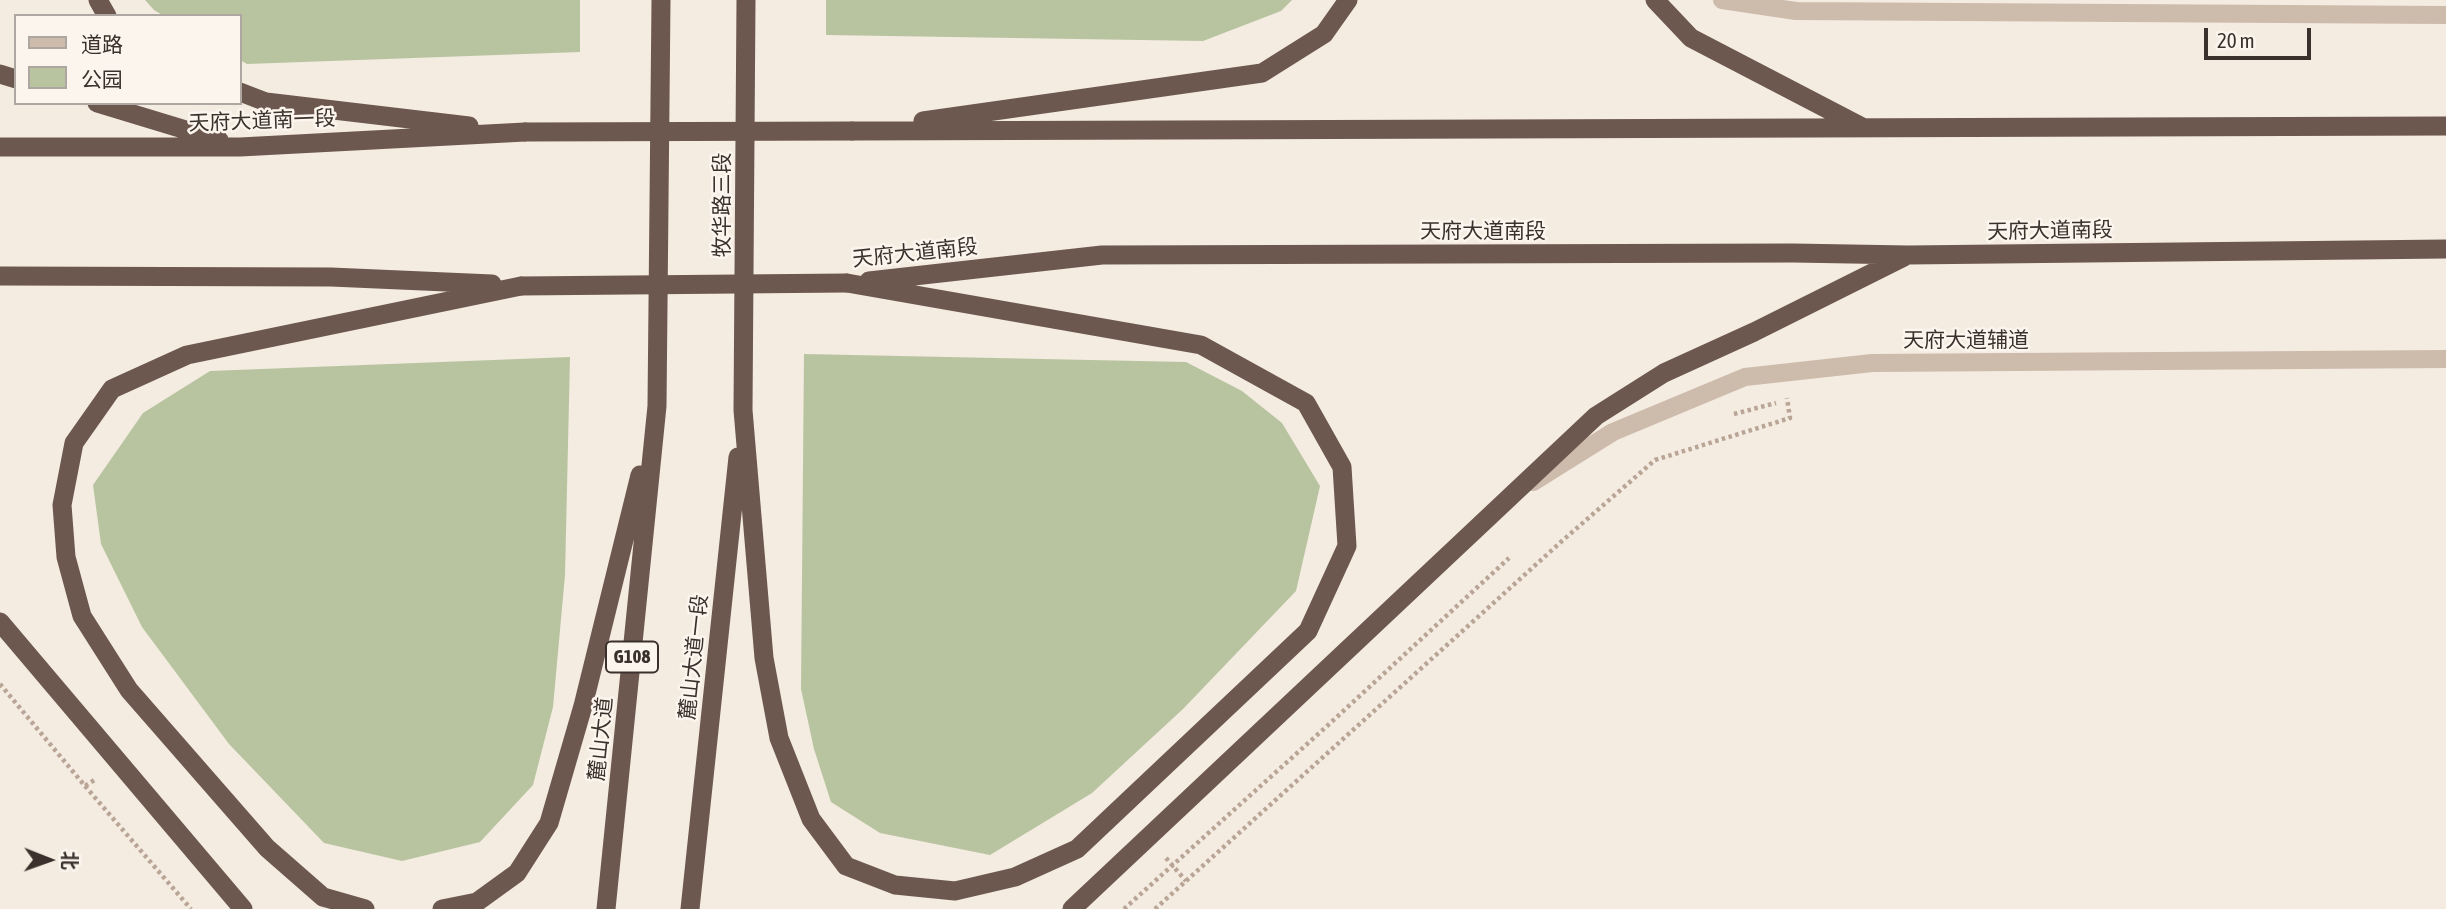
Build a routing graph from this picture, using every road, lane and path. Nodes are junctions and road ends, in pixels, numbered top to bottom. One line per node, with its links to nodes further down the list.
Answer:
1 (661, 0): 22 (highway, G108)
2 (746, 0): 23 (highway, 牧华路三段)
3 (1348, 0): 11 (highway)
4 (1655, 0): 10 (highway)
5 (1723, 0): 6 (street)
6 (2446, 15)
7 (242, 93): 12 (highway)
8 (104, 105): 14 (highway)
9 (2446, 126): 10 (highway)
10 (1866, 129): 11 (highway)
11 (852, 131): 12 (highway, bridge)
12 (525, 132): 14 (highway, 天府大道南一段)
13 (0, 147): 14 (highway, 天府大道南一段)
14 (240, 147)
15 (2446, 250): 16 (highway, 天府大道南段)
16 (1908, 255): 18 (highway, 天府大道南段); 24 (highway)
17 (0, 276): 19 (highway)
18 (847, 283): 19 (highway, 天府大道南段, bridge); 23 (highway)
19 (522, 286): 32 (highway)
20 (2446, 359): 21 (street, 天府大道辅道)
21 (1783, 373): 24 (street, 天府大道辅道); 38 (path)
22 (657, 406): 33 (highway); 34 (highway, 麓山大道 / G108)
23 (743, 410): 35 (highway, 麓山大道一段)
24 (1515, 493): 36 (highway)
25 (1509, 558): 37 (path)
26 (0, 622): 28 (highway)
27 (0, 684): 29 (path)
28 (118, 760): 29 (path); 31 (highway)
29 (85, 786): 30 (path)
30 (191, 909)
31 (243, 909)
32 (365, 909)
33 (442, 909)
34 (606, 909)
35 (690, 909)
36 (1072, 909)
37 (1124, 909)
38 (1155, 909)

